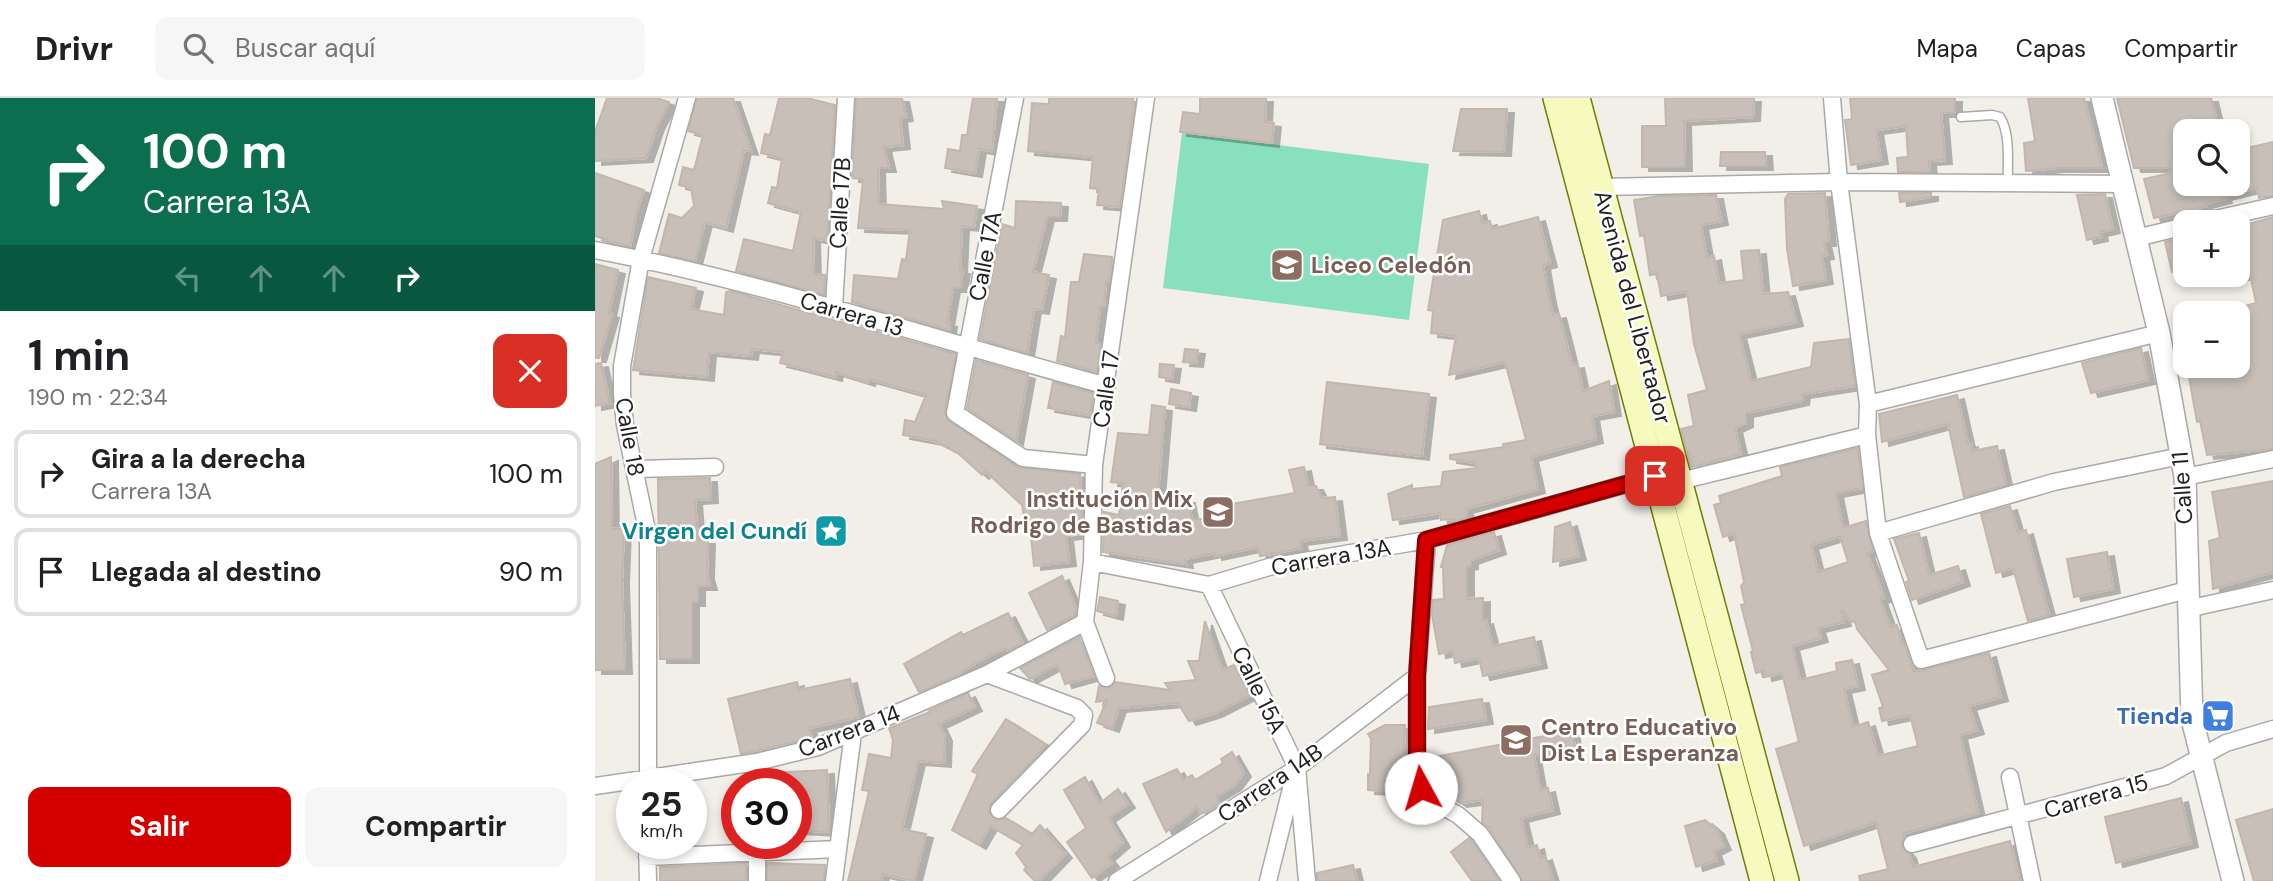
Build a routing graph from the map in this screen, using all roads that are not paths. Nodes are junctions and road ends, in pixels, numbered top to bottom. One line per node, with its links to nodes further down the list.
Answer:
1 (687, 98): 19 (street, Calle 18)
2 (846, 98): 20 (street, Calle 17B)
3 (1015, 98): 22 (street, Calle 17A)
4 (1146, 98): 23 (street, Calle 17)
5 (1555, 98): 31 (main road, Avenida del Libertador)
6 (1578, 98): 13 (main road, Avenida del Libertador)
7 (1832, 98): 10 (street)
8 (2102, 98): 12 (street, Calle 11)
9 (1961, 117): 11 (lane)
10 (1839, 181): 11 (street); 13 (street); 24 (street)
11 (2008, 182): 12 (street)
12 (2124, 184): 17 (street, Calle 11)
13 (1601, 187): 32 (main road, Avenida del Libertador)
14 (2273, 206): 15 (street)
15 (2250, 211)
16 (2173, 229): 17 (street)
17 (2136, 237): 21 (street, Calle 11)
18 (595, 250): 19 (street, Carrera 13)
19 (641, 258): 20 (street, Carrera 13); 30 (street, Calle 18)
20 (834, 308): 22 (street, Carrera 13)
21 (2159, 333): 24 (street); 28 (street, Calle 11)
22 (968, 346): 23 (street, Carrera 13); 27 (street, Calle 17A)
23 (1107, 386): 27 (street, Calle 17)
24 (1868, 404): 25 (street)
25 (1867, 435): 32 (street); 33 (street)
26 (2273, 459): 28 (street)
27 (1094, 465): 35 (street, Calle 17)
28 (2183, 466): 33 (street); 38 (street, Calle 11)
29 (715, 467): 30 (street)
30 (636, 469): 47 (street, Calle 18)
31 (1655, 476): 34 (street, Carrera 13A); 68 (main road, Avenida del Libertador)
32 (1680, 481): 69 (main road, Avenida del Libertador)
33 (1878, 533): 38 (street)
34 (1426, 540): 36 (street, Carrera 13A); 41 (street)
35 (1092, 562): 36 (street); 39 (street, Calle 17)
36 (1209, 585): 49 (street, Calle 15A)
37 (2273, 590): 38 (street)
38 (2187, 599): 45 (street, Calle 11)
39 (1085, 622): 40 (street, Carrera 14); 42 (street, Calle 17)
40 (987, 674): 44 (street, Carrera 14); 54 (street)
41 (1417, 676): 49 (street, Carrera 14B); 67 (street)
42 (1106, 678)
43 (2273, 729): 45 (street, Carrera 15)
44 (853, 733): 46 (street, Carrera 14); 58 (street)
45 (2200, 756): 55 (street, Carrera 15); 71 (street, Calle 11)
46 (757, 762): 48 (street); 50 (street, Carrera 14)
47 (649, 768)
48 (757, 768)
49 (1297, 768): 64 (street, Carrera 14B); 65 (street); 66 (street, Calle 15A)
50 (707, 771)
51 (2010, 777): 55 (street)
52 (616, 784): 53 (street, Carrera 14)
53 (595, 786)
54 (999, 810)
55 (2017, 818): 56 (street, Carrera 15); 70 (street)
56 (1912, 845)
57 (812, 849): 58 (street)
58 (838, 849): 63 (street)
59 (647, 859): 61 (street)
60 (757, 859): 62 (street)
61 (647, 881)
62 (757, 881)
63 (834, 881)
64 (1117, 881)
65 (1268, 881)
66 (1307, 881)
67 (1512, 881)
68 (1762, 881)
69 (1787, 881)
70 (2032, 881)
71 (2233, 881)

